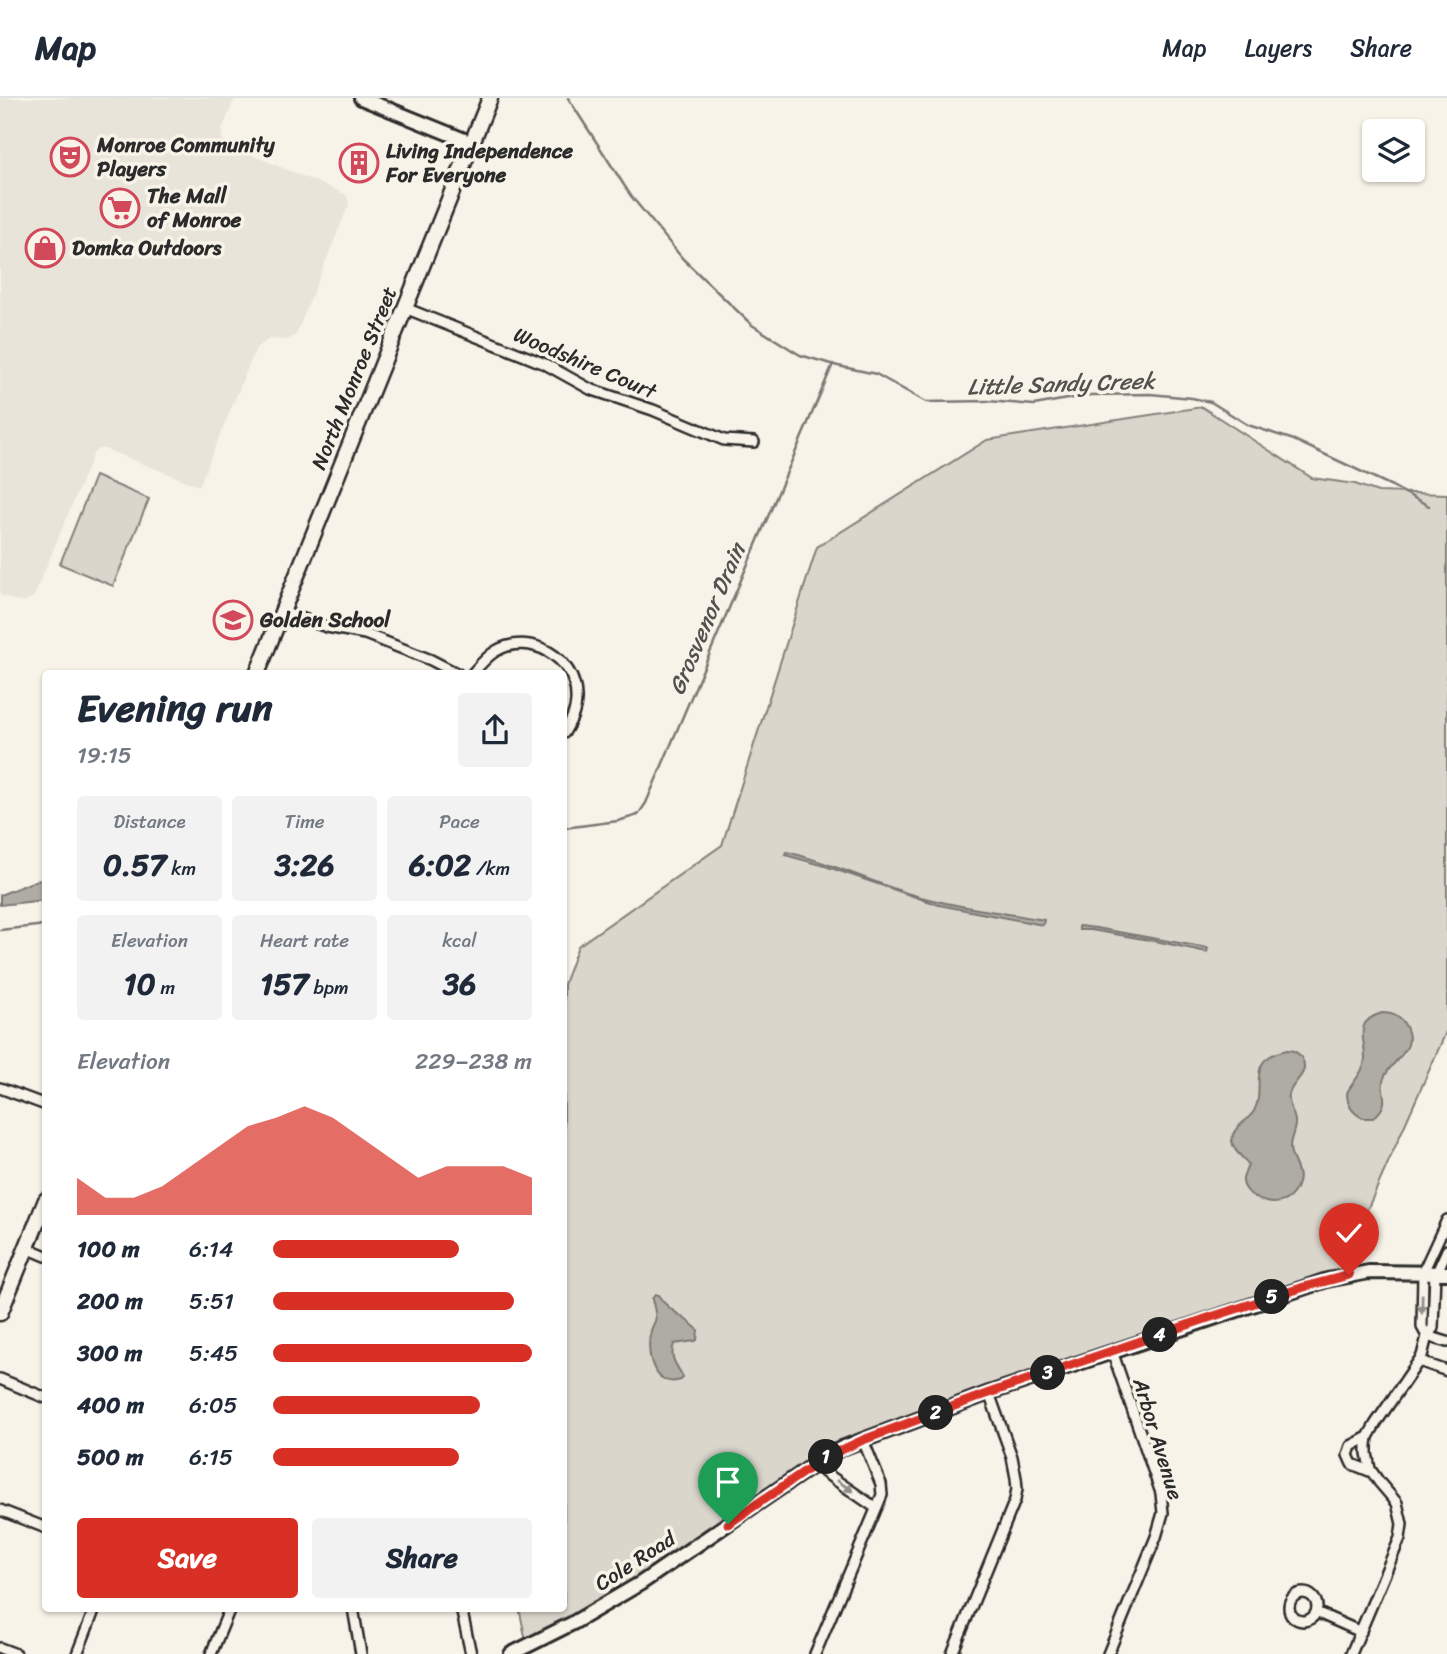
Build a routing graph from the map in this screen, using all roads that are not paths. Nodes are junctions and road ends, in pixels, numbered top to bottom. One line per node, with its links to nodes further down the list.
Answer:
1 (361, 98): 3 (street)
2 (490, 98): 3 (main road, North Monroe Street)
3 (472, 143): 4 (main road, North Monroe Street)
4 (405, 308): 5 (street, Woodshire Court); 6 (main road, North Monroe Street)
5 (754, 442)
6 (282, 612): 7 (main road, North Monroe Street); 8 (street)
7 (259, 670)
8 (450, 670)
9 (476, 670): 10 (street)
10 (567, 728)
11 (0, 1088): 12 (street)
12 (42, 1104)
13 (42, 1210): 15 (main road)
14 (1447, 1220): 18 (street)
15 (27, 1248): 17 (street); 19 (main road)
16 (1447, 1250): 18 (street)
17 (42, 1254)
18 (1436, 1272): 20 (street); 22 (street, Cole Road)
19 (0, 1313)
20 (1427, 1336): 21 (street); 23 (street)
21 (1447, 1342)
22 (1112, 1351): 26 (street, Cole Road); 50 (street, Arbor Avenue)
23 (1419, 1361): 24 (street); 28 (street)
24 (1447, 1371)
25 (0, 1379): 27 (street)
26 (989, 1393): 29 (street, Cole Road); 49 (street)
27 (42, 1396)
28 (1368, 1437): 31 (street); 31 (street)
29 (863, 1440): 30 (street, Cole Road); 32 (street)
30 (814, 1465): 32 (street, one-way to 32); 47 (street, Cole Road)
31 (1372, 1472): 40 (street)
32 (876, 1508): 48 (street)
33 (0, 1510): 34 (street)
34 (42, 1526)
35 (93, 1612): 43 (street)
36 (228, 1612): 44 (street)
37 (354, 1612): 45 (street)
38 (462, 1612): 46 (street)
39 (1316, 1612): 40 (street)
40 (1361, 1632): 51 (street)
41 (0, 1648): 42 (street)
42 (16, 1654)
43 (77, 1654)
44 (211, 1654)
45 (361, 1654)
46 (471, 1654)
47 (511, 1654)
48 (815, 1654)
49 (952, 1654)
50 (1108, 1654)
51 (1352, 1654)

